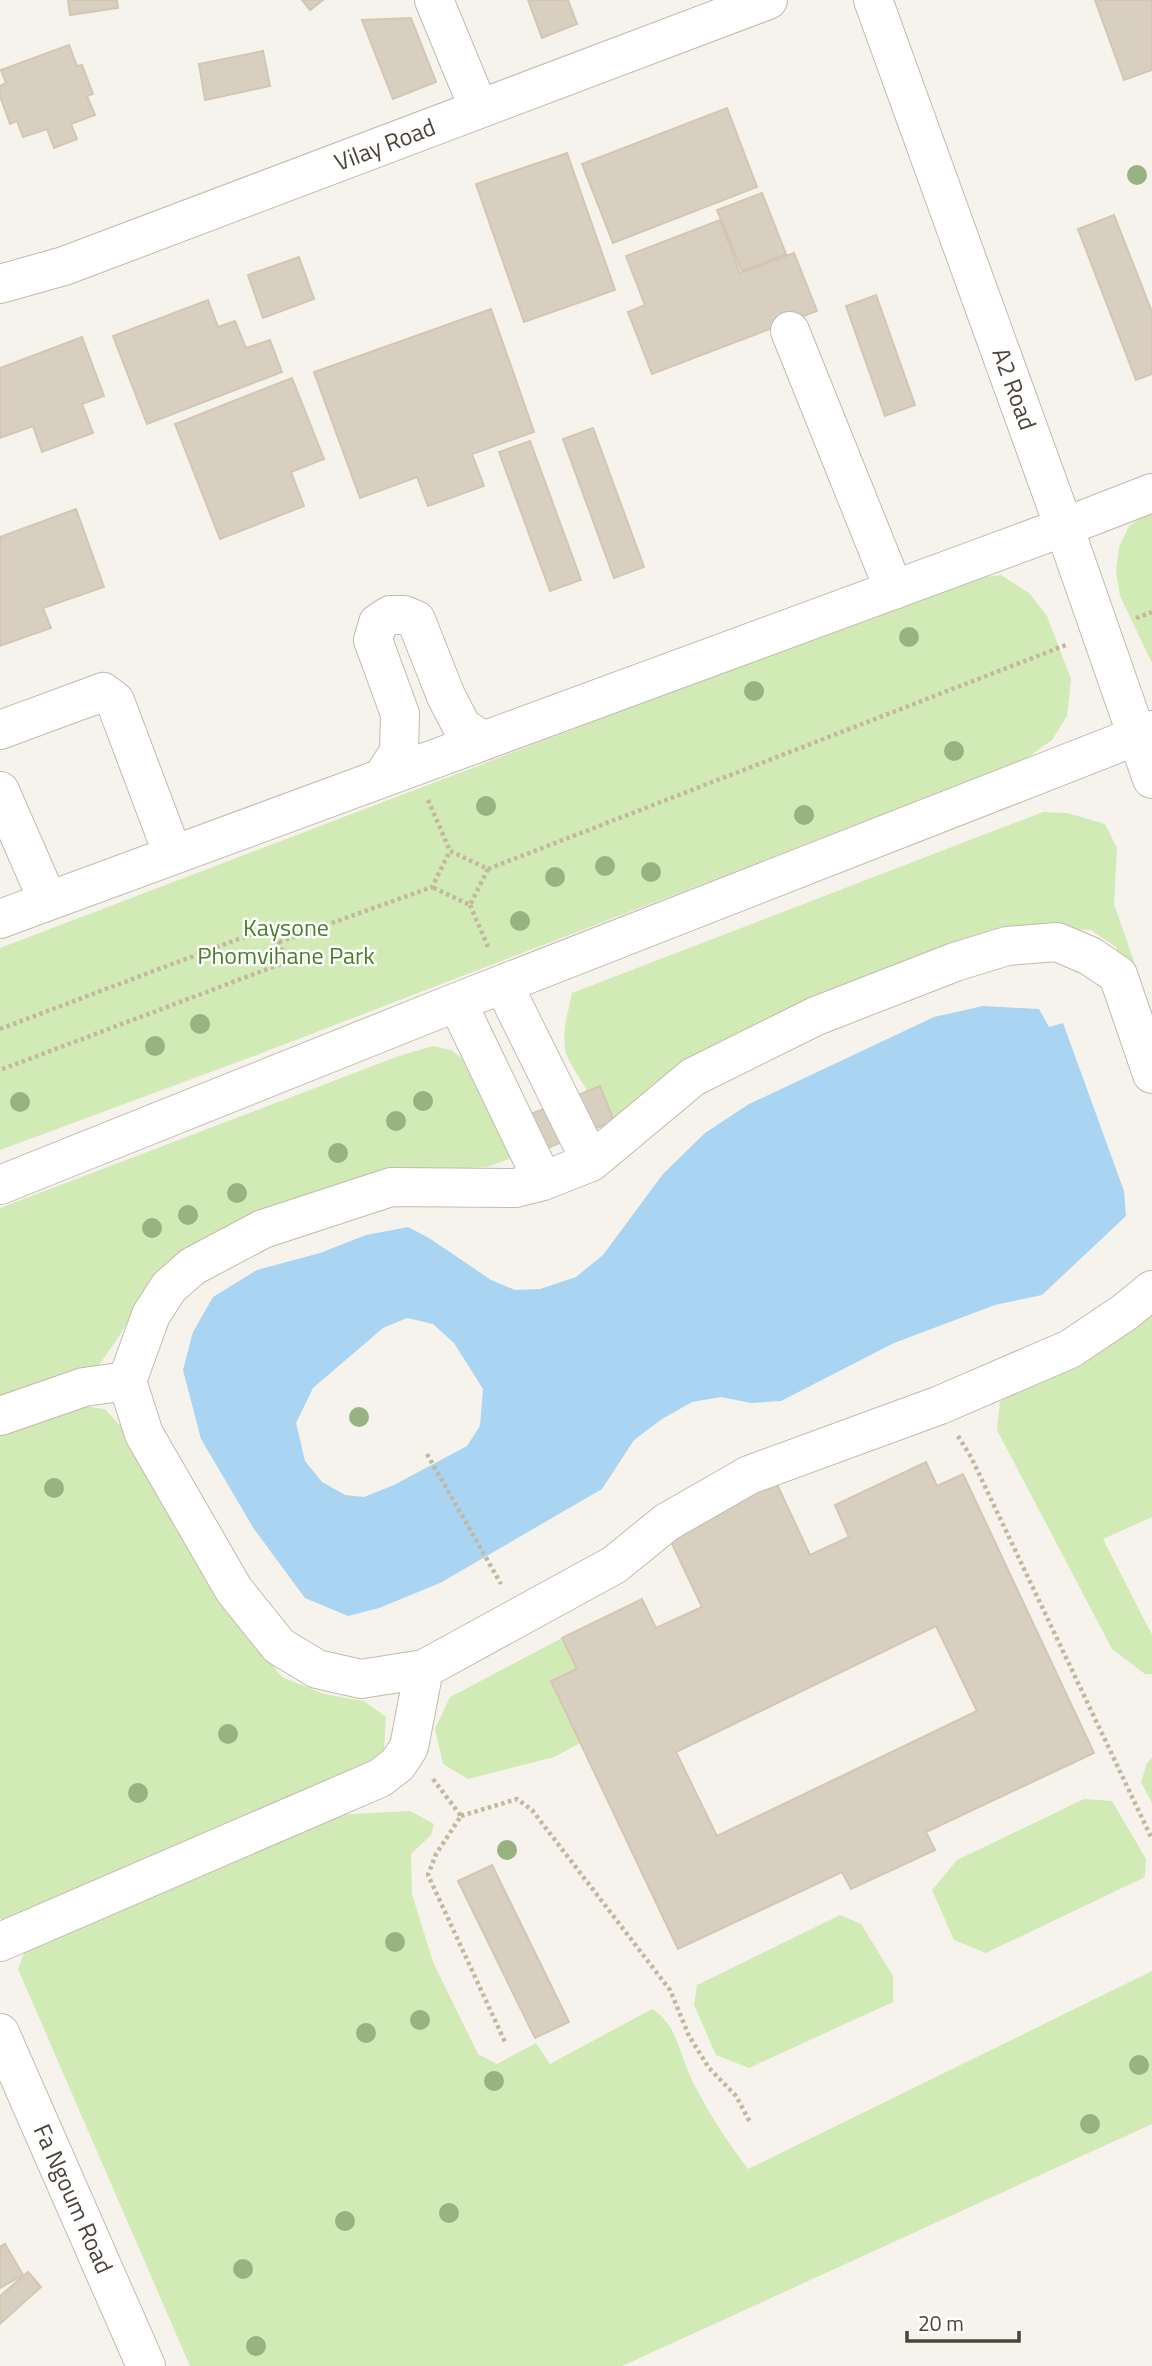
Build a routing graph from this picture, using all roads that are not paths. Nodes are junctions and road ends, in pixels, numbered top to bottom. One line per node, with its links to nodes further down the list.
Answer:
1 (434, 0): 4 (street)
2 (768, 0): 4 (street, Vilay Road)
3 (873, 0): 8 (street, A2 Road)
4 (479, 109): 5 (street, Vilay Road)
5 (0, 284)
6 (790, 331): 9 (street)
7 (1152, 493): 8 (street)
8 (1064, 527): 9 (street); 11 (street, A2 Road)
9 (894, 590): 12 (street)
10 (0, 730): 16 (street)
11 (1144, 733): 14 (street, A2 Road); 19 (street)
12 (484, 741): 13 (street); 13 (street)
13 (398, 773): 16 (street)
14 (1152, 779)
15 (0, 791): 17 (street)
16 (173, 855): 17 (street)
17 (48, 901): 18 (street)
18 (0, 919)
19 (503, 984): 20 (street); 22 (street)
20 (457, 1002): 23 (street); 24 (street)
21 (1152, 1074): 22 (street)
22 (591, 1162): 23 (street)
23 (543, 1181): 26 (street)
24 (0, 1185)
25 (1152, 1290): 28 (street)
26 (127, 1381): 27 (street); 28 (street)
27 (0, 1416)
28 (424, 1669): 29 (street)
29 (0, 1942)
30 (0, 2033): 31 (street, Fa Ngoum Road)
31 (146, 2366)

